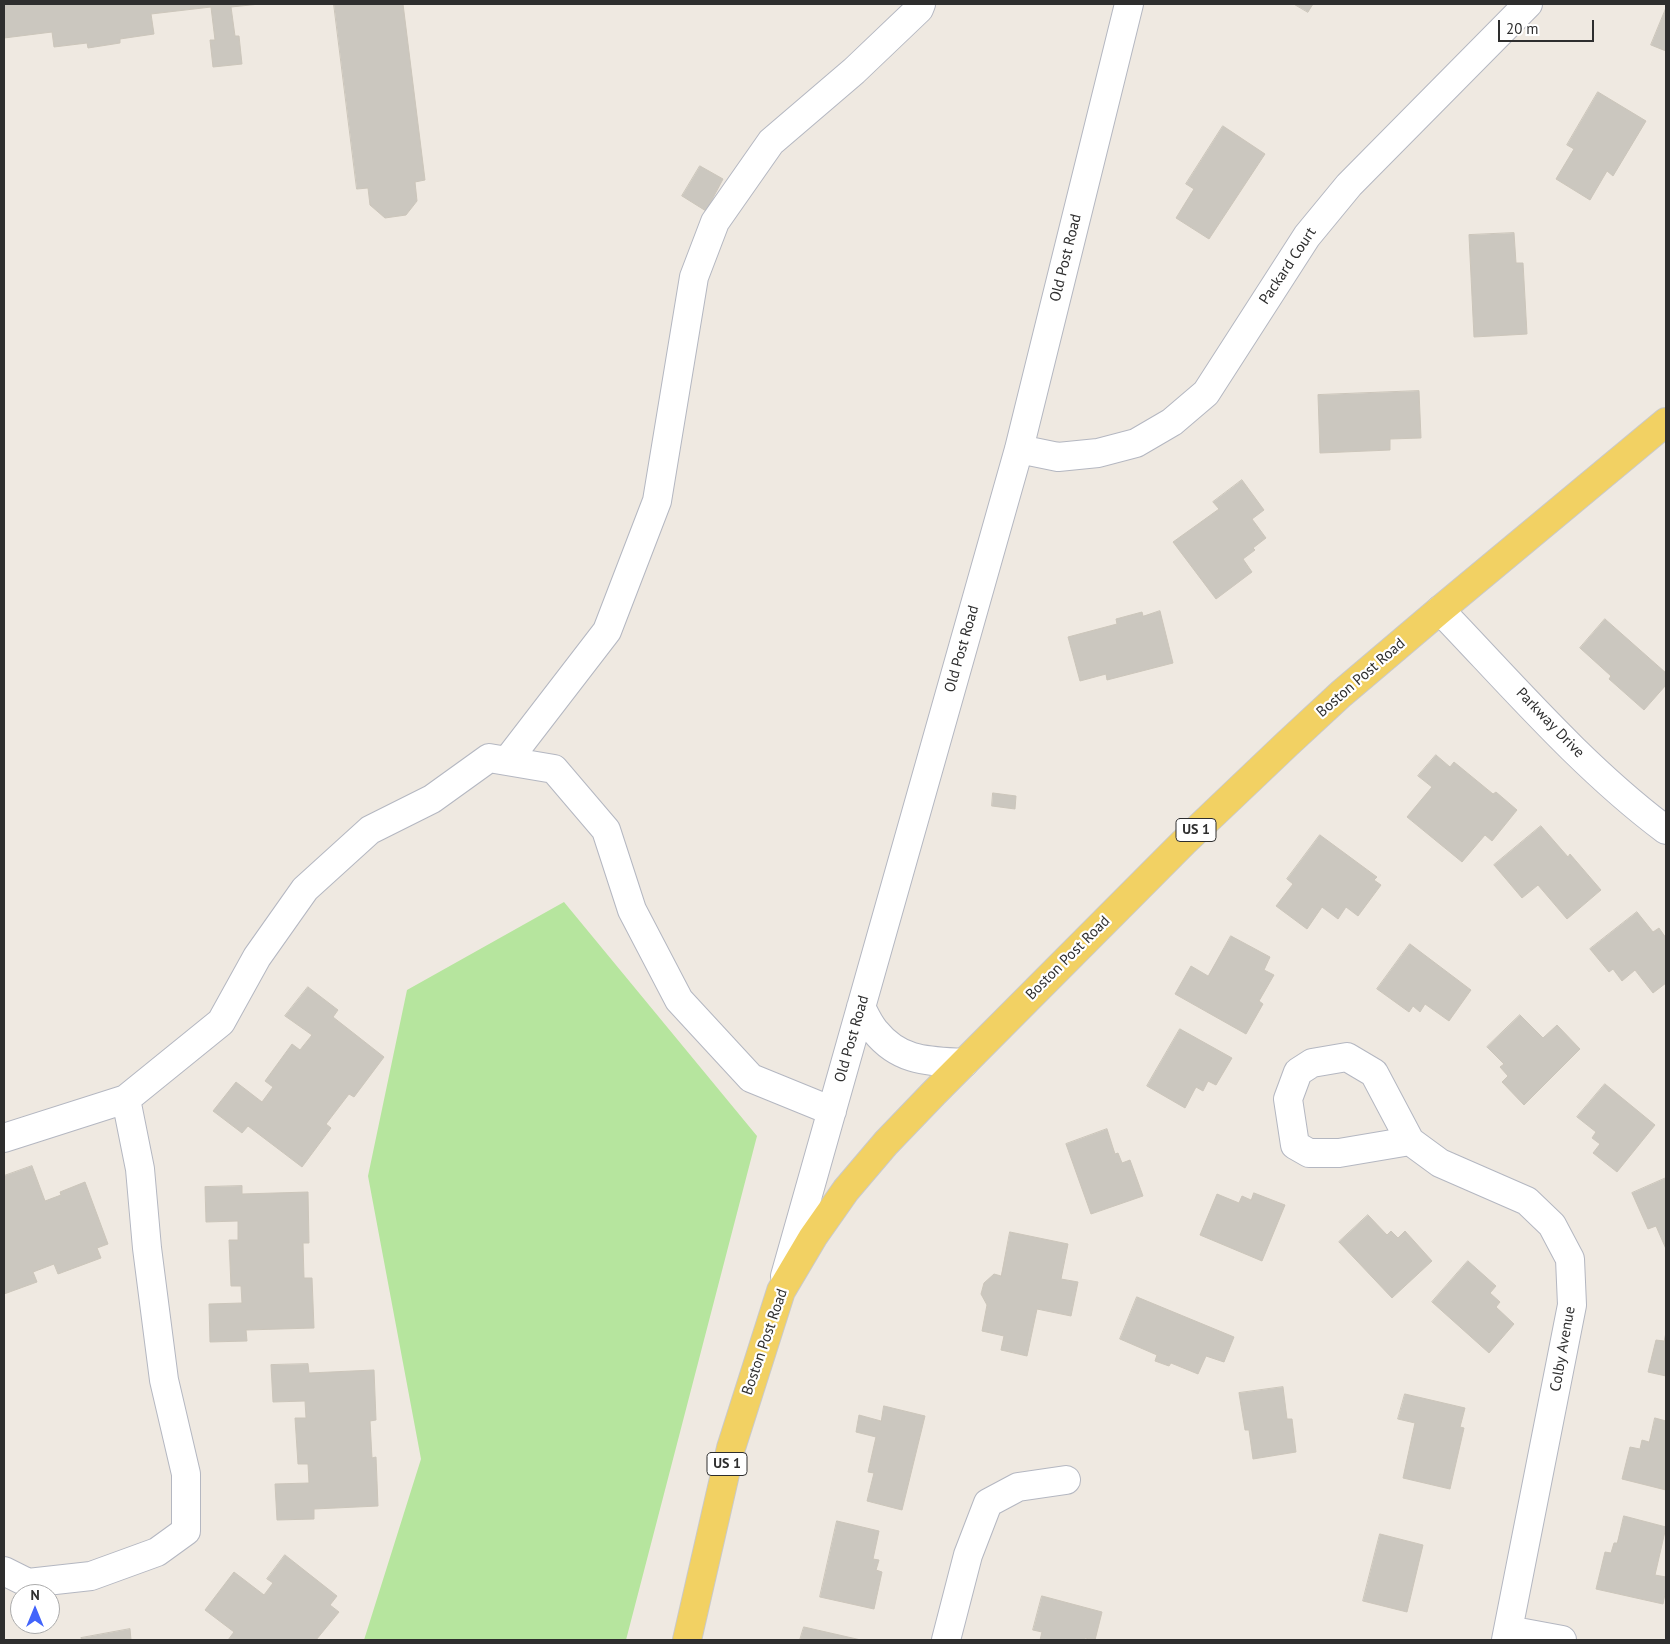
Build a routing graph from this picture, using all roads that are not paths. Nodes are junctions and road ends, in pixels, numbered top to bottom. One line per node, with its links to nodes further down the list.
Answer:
1 (921, 4): 7 (street)
2 (1129, 4): 5 (street, Old Post Road)
3 (1528, 4): 5 (street, Packard Court)
4 (1666, 422): 6 (main road, Boston Post Road / US 1)
5 (1019, 449): 9 (street, Old Post Road)
6 (1440, 610): 8 (street, Parkway Drive); 10 (main road, Boston Post Road / US 1)
7 (507, 761): 11 (street); 12 (street)
8 (1663, 822)
9 (861, 1007): 10 (street); 12 (street, Old Post Road)
10 (964, 1063): 15 (main road, Boston Post Road / US 1)
11 (126, 1099): 13 (street); 17 (street)
12 (832, 1111): 15 (street, Old Post Road)
13 (4, 1138)
14 (1410, 1141): 14 (street, Colby Avenue); 18 (street, Colby Avenue)
15 (781, 1291): 19 (main road, Boston Post Road / US 1)
16 (1066, 1480): 20 (street)
17 (4, 1571)
18 (1507, 1635): 21 (street)
19 (687, 1640)
20 (946, 1640)
21 (1562, 1640)

